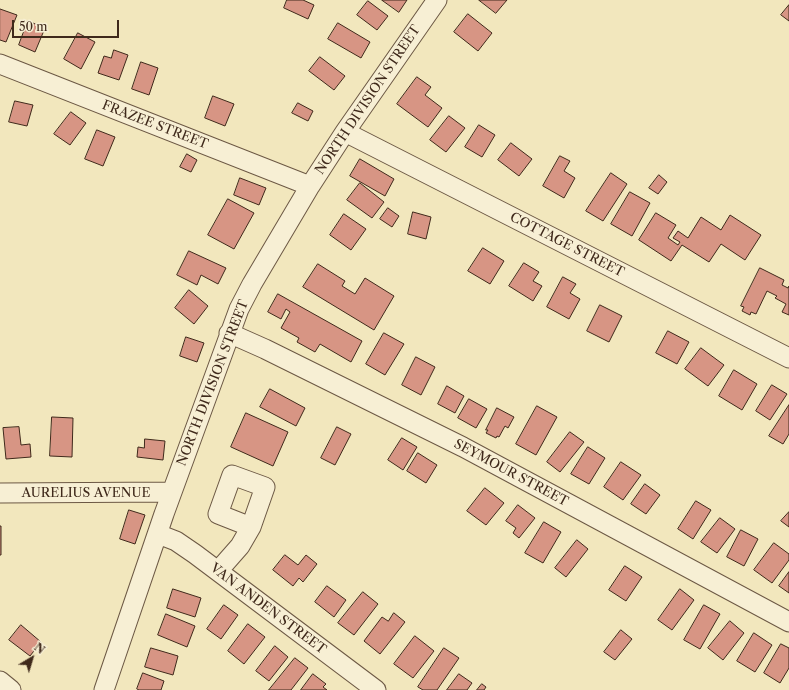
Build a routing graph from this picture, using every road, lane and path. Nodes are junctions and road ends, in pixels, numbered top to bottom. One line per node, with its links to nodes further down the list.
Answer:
1 (437, 0): 3 (street, NORTH DIVISION STREET)
2 (0, 64): 4 (street, FRAZEE STREET)
3 (345, 132): 4 (street, NORTH DIVISION STREET); 6 (street, COTTAGE STREET)
4 (310, 186): 5 (street, NORTH DIVISION STREET)
5 (229, 334): 7 (street, NORTH DIVISION STREET); 12 (street, SEYMOUR STREET)
6 (789, 358)
7 (172, 492): 8 (street, AURELIUS AVENUE); 10 (street, NORTH DIVISION STREET)
8 (0, 493)
9 (251, 526): 11 (street)
10 (158, 534): 11 (street, VAN ANDEN STREET); 15 (street, NORTH DIVISION STREET)
11 (218, 571): 16 (street, VAN ANDEN STREET)
12 (789, 622)
13 (0, 681): 14 (street)
14 (11, 690)
15 (104, 690)
16 (376, 690)

